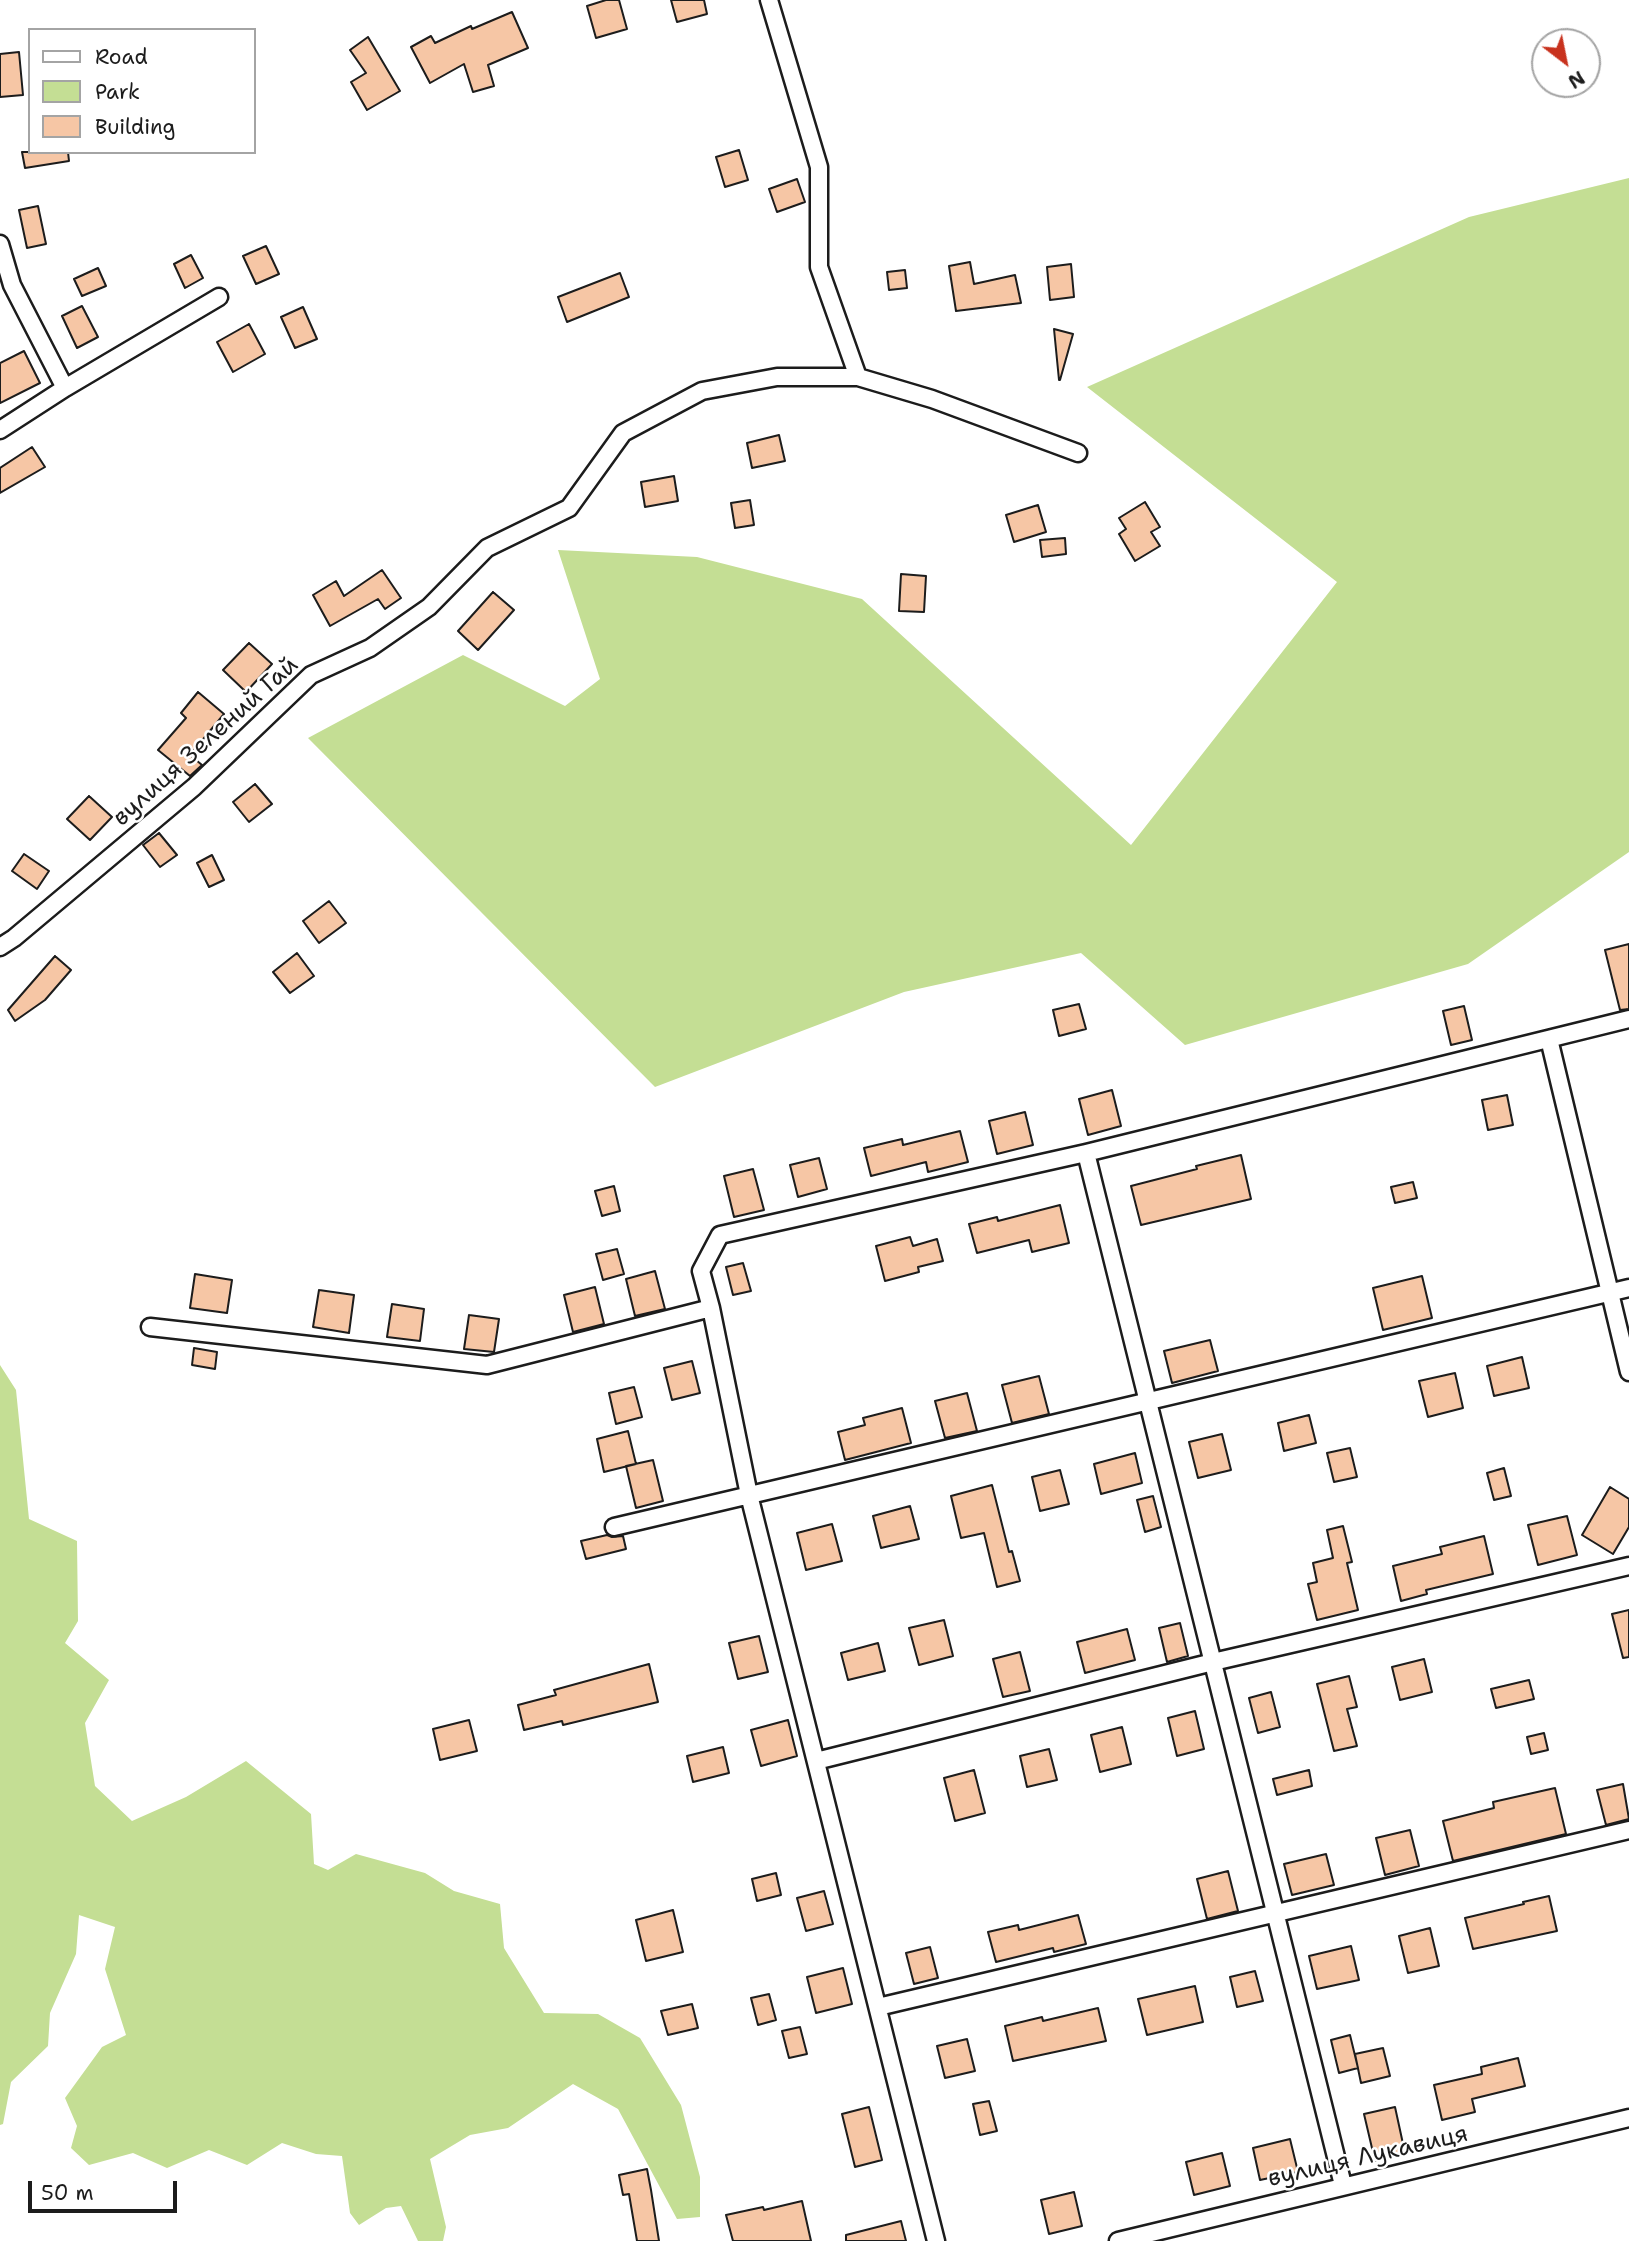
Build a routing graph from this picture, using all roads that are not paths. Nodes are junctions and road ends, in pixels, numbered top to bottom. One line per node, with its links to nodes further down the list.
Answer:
1 (769, 0): 4 (street)
2 (0, 244): 5 (street)
3 (219, 297): 5 (street)
4 (858, 377): 7 (street, вулиця Зелений Гай); 8 (street, вулиця Зелений Гай)
5 (65, 388): 6 (street)
6 (0, 430)
7 (1078, 453)
8 (0, 947)
9 (1629, 1020): 10 (street)
10 (1549, 1039): 11 (street); 13 (street)
11 (1086, 1153): 14 (street); 17 (street)
12 (1629, 1288): 13 (street)
13 (1610, 1292): 16 (street); 17 (street)
14 (711, 1308): 15 (street); 18 (street)
15 (150, 1327)
16 (1629, 1372)
17 (1148, 1401): 18 (street); 21 (street)
18 (749, 1495): 19 (street); 22 (street)
19 (614, 1527)
20 (1629, 1566): 21 (street)
21 (1213, 1662): 22 (street); 24 (street)
22 (816, 1761): 25 (street)
23 (1629, 1830): 24 (street)
24 (1275, 1913): 25 (street); 27 (street)
25 (878, 2007): 28 (street)
26 (1629, 2118): 27 (street, вулиця Лукавиця)
27 (1343, 2185): 29 (street, вулиця Лукавиця)
28 (936, 2241)
29 (1118, 2241)

